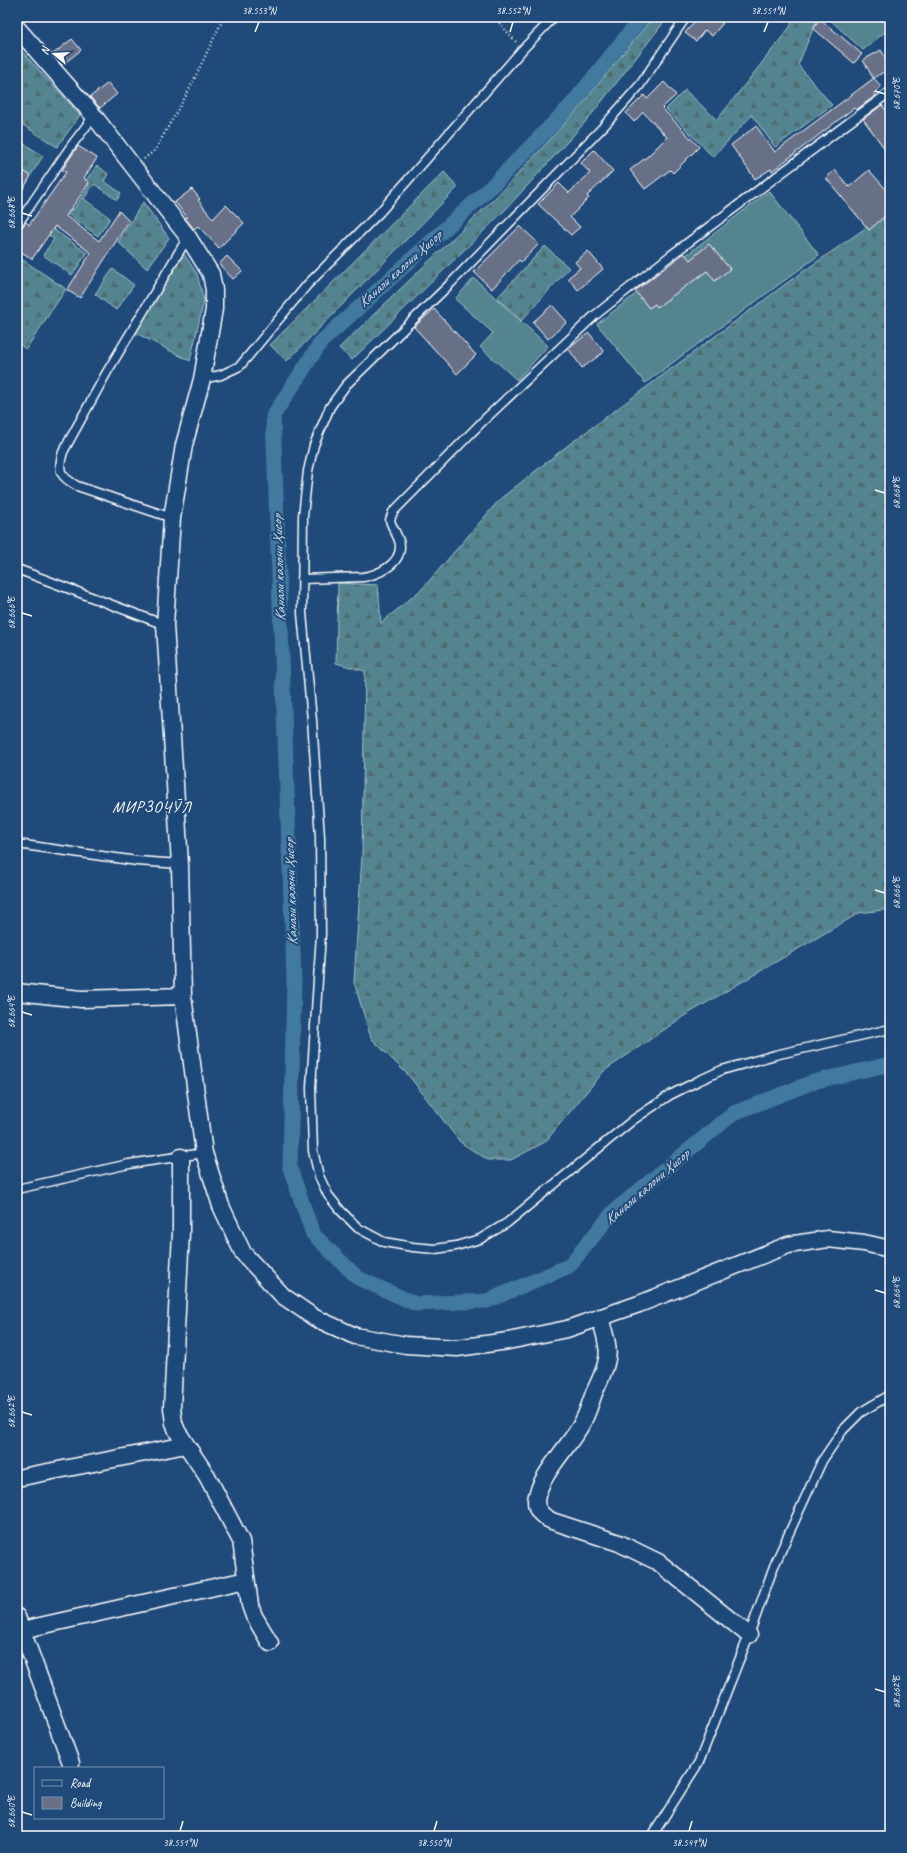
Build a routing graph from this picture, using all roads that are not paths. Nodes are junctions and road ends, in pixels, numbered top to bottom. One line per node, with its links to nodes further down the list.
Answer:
1 (554, 17): 8 (lane)
2 (686, 17): 11 (lane)
3 (17, 28): 5 (street)
4 (890, 92): 11 (lane)
5 (94, 116): 6 (lane); 7 (street)
6 (17, 225)
7 (188, 237): 8 (street); 9 (lane)
8 (202, 379): 9 (street)
9 (172, 518): 12 (street)
10 (17, 569): 12 (lane)
11 (302, 580): 17 (lane)
12 (165, 625): 14 (street)
13 (17, 844): 14 (lane)
14 (180, 864): 16 (street)
15 (17, 992): 16 (street)
16 (183, 996): 18 (street)
17 (890, 1029)
18 (204, 1154): 19 (lane); 22 (street)
19 (181, 1157): 20 (lane); 24 (street)
20 (17, 1188)
21 (890, 1249): 22 (street)
22 (600, 1317): 28 (street)
23 (890, 1395): 28 (lane)
24 (186, 1445): 25 (street); 26 (street)
25 (17, 1478)
26 (246, 1580): 27 (street); 29 (street)
27 (20, 1624): 30 (street)
28 (749, 1636): 31 (lane)
29 (270, 1643)
30 (71, 1763)
31 (652, 1836)

